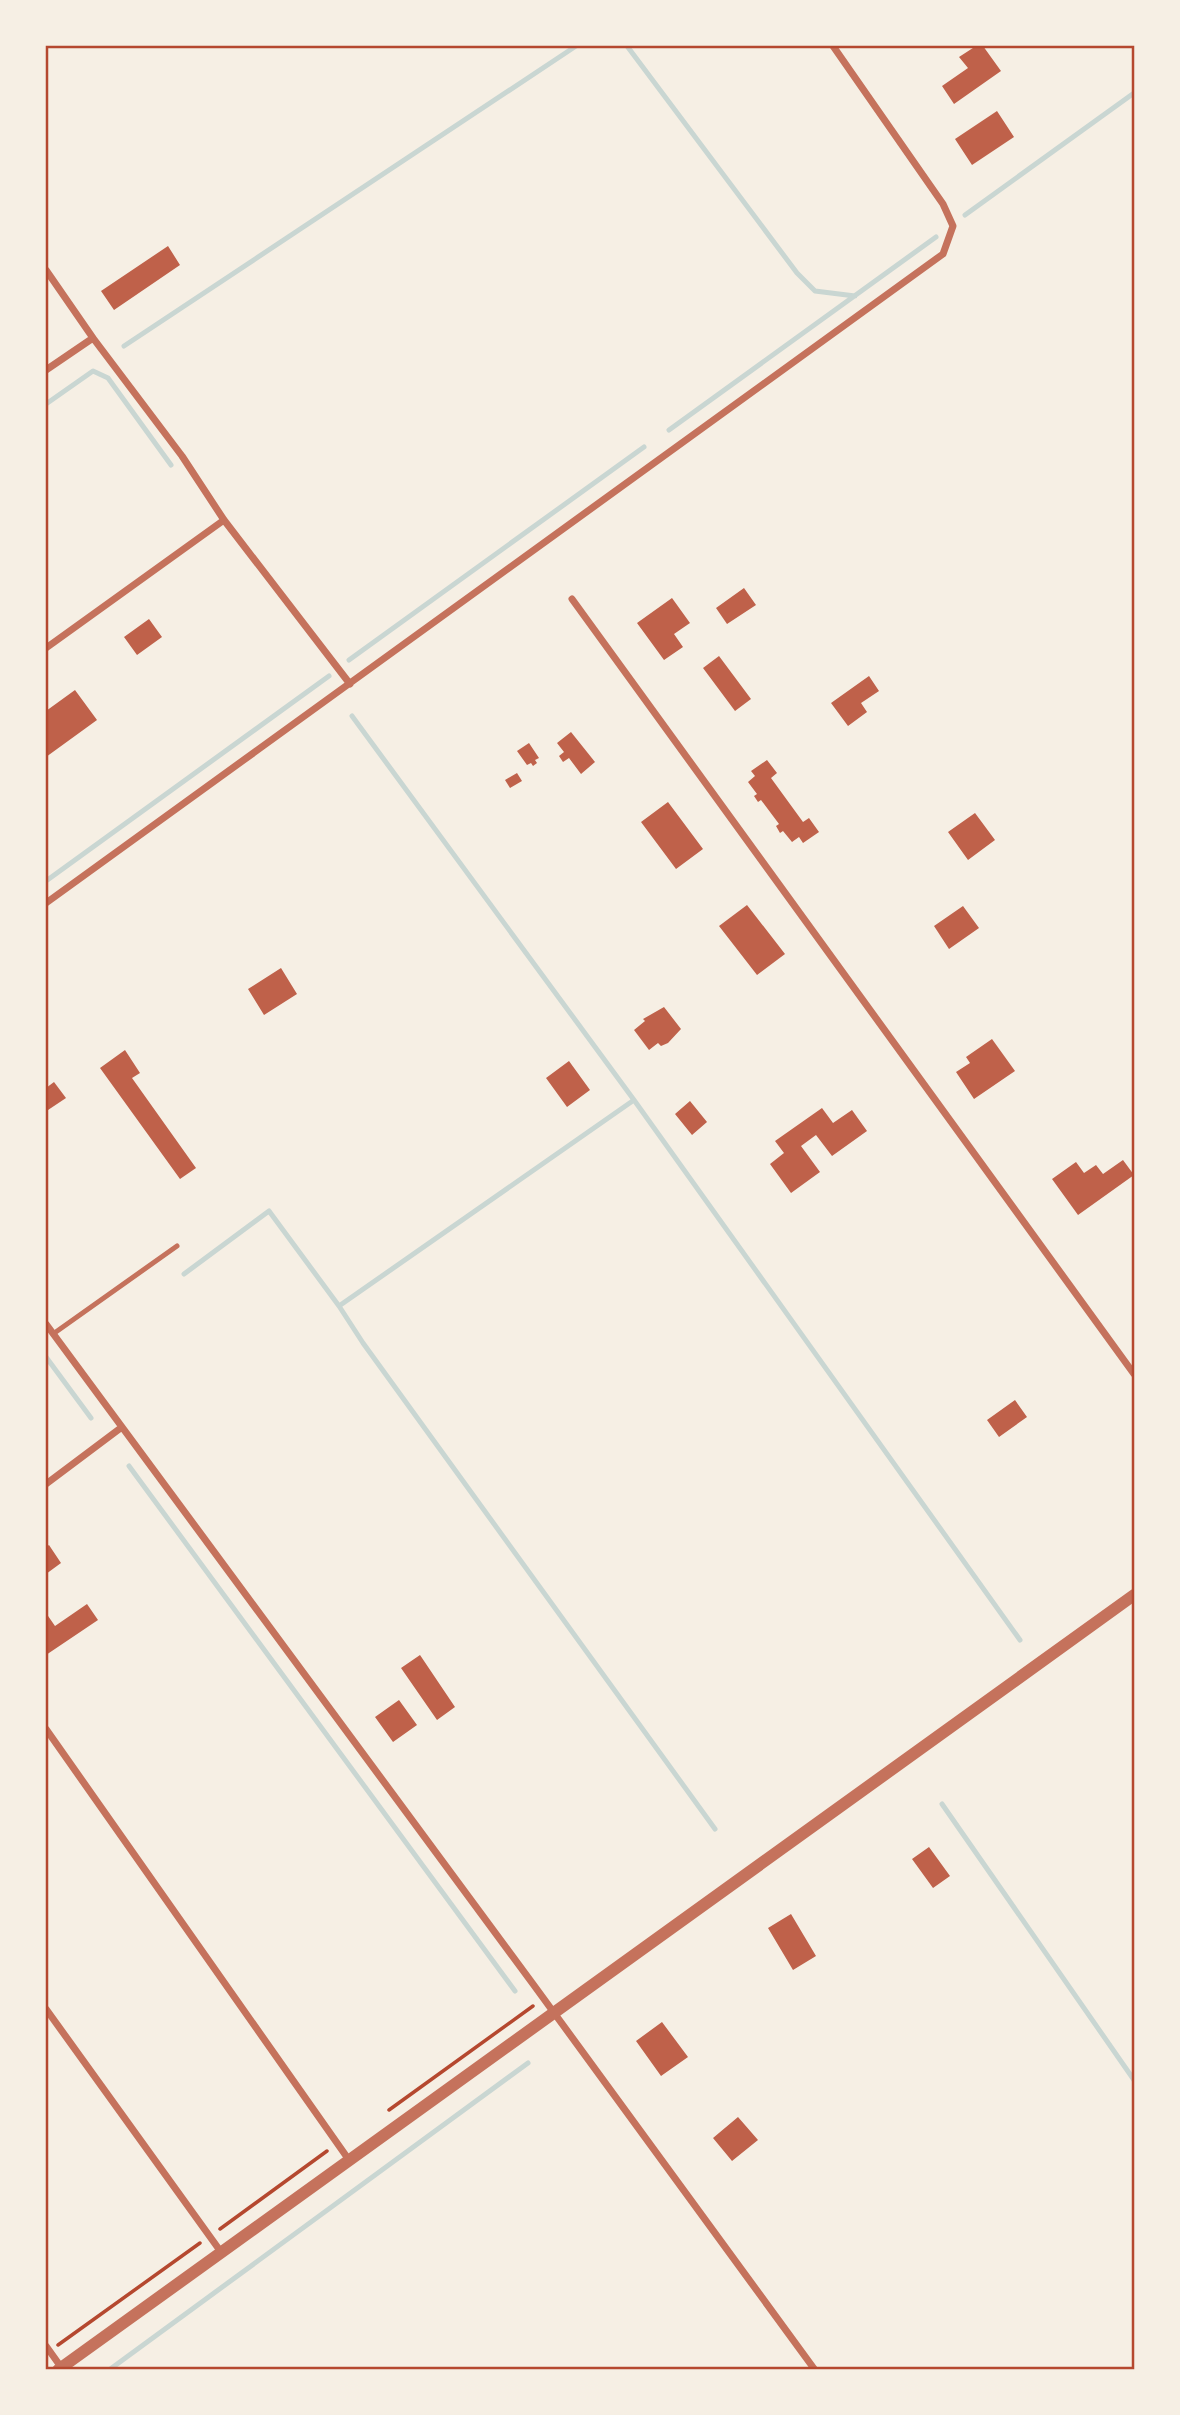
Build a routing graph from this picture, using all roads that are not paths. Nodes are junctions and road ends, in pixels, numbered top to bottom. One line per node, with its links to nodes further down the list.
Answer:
1 (834, 46): 8 (street)
2 (46, 270): 3 (street)
3 (93, 338): 4 (street); 5 (street)
4 (46, 370)
5 (224, 520): 7 (street); 8 (street)
6 (572, 599): 13 (street)
7 (46, 648)
8 (350, 684): 9 (street)
9 (46, 903)
10 (177, 1246): 12 (lane)
11 (46, 1324): 12 (street)
12 (53, 1334): 14 (street)
13 (1135, 1374)
14 (122, 1427): 15 (street); 19 (street)
15 (46, 1484)
16 (1135, 1595): 19 (street)
17 (46, 1729): 20 (street)
18 (46, 2009): 21 (street)
19 (554, 2014): 20 (street); 24 (street)
20 (350, 2161): 21 (street)
21 (221, 2252): 23 (street)
22 (48, 2349): 23 (street)
23 (60, 2368)
24 (815, 2370)

